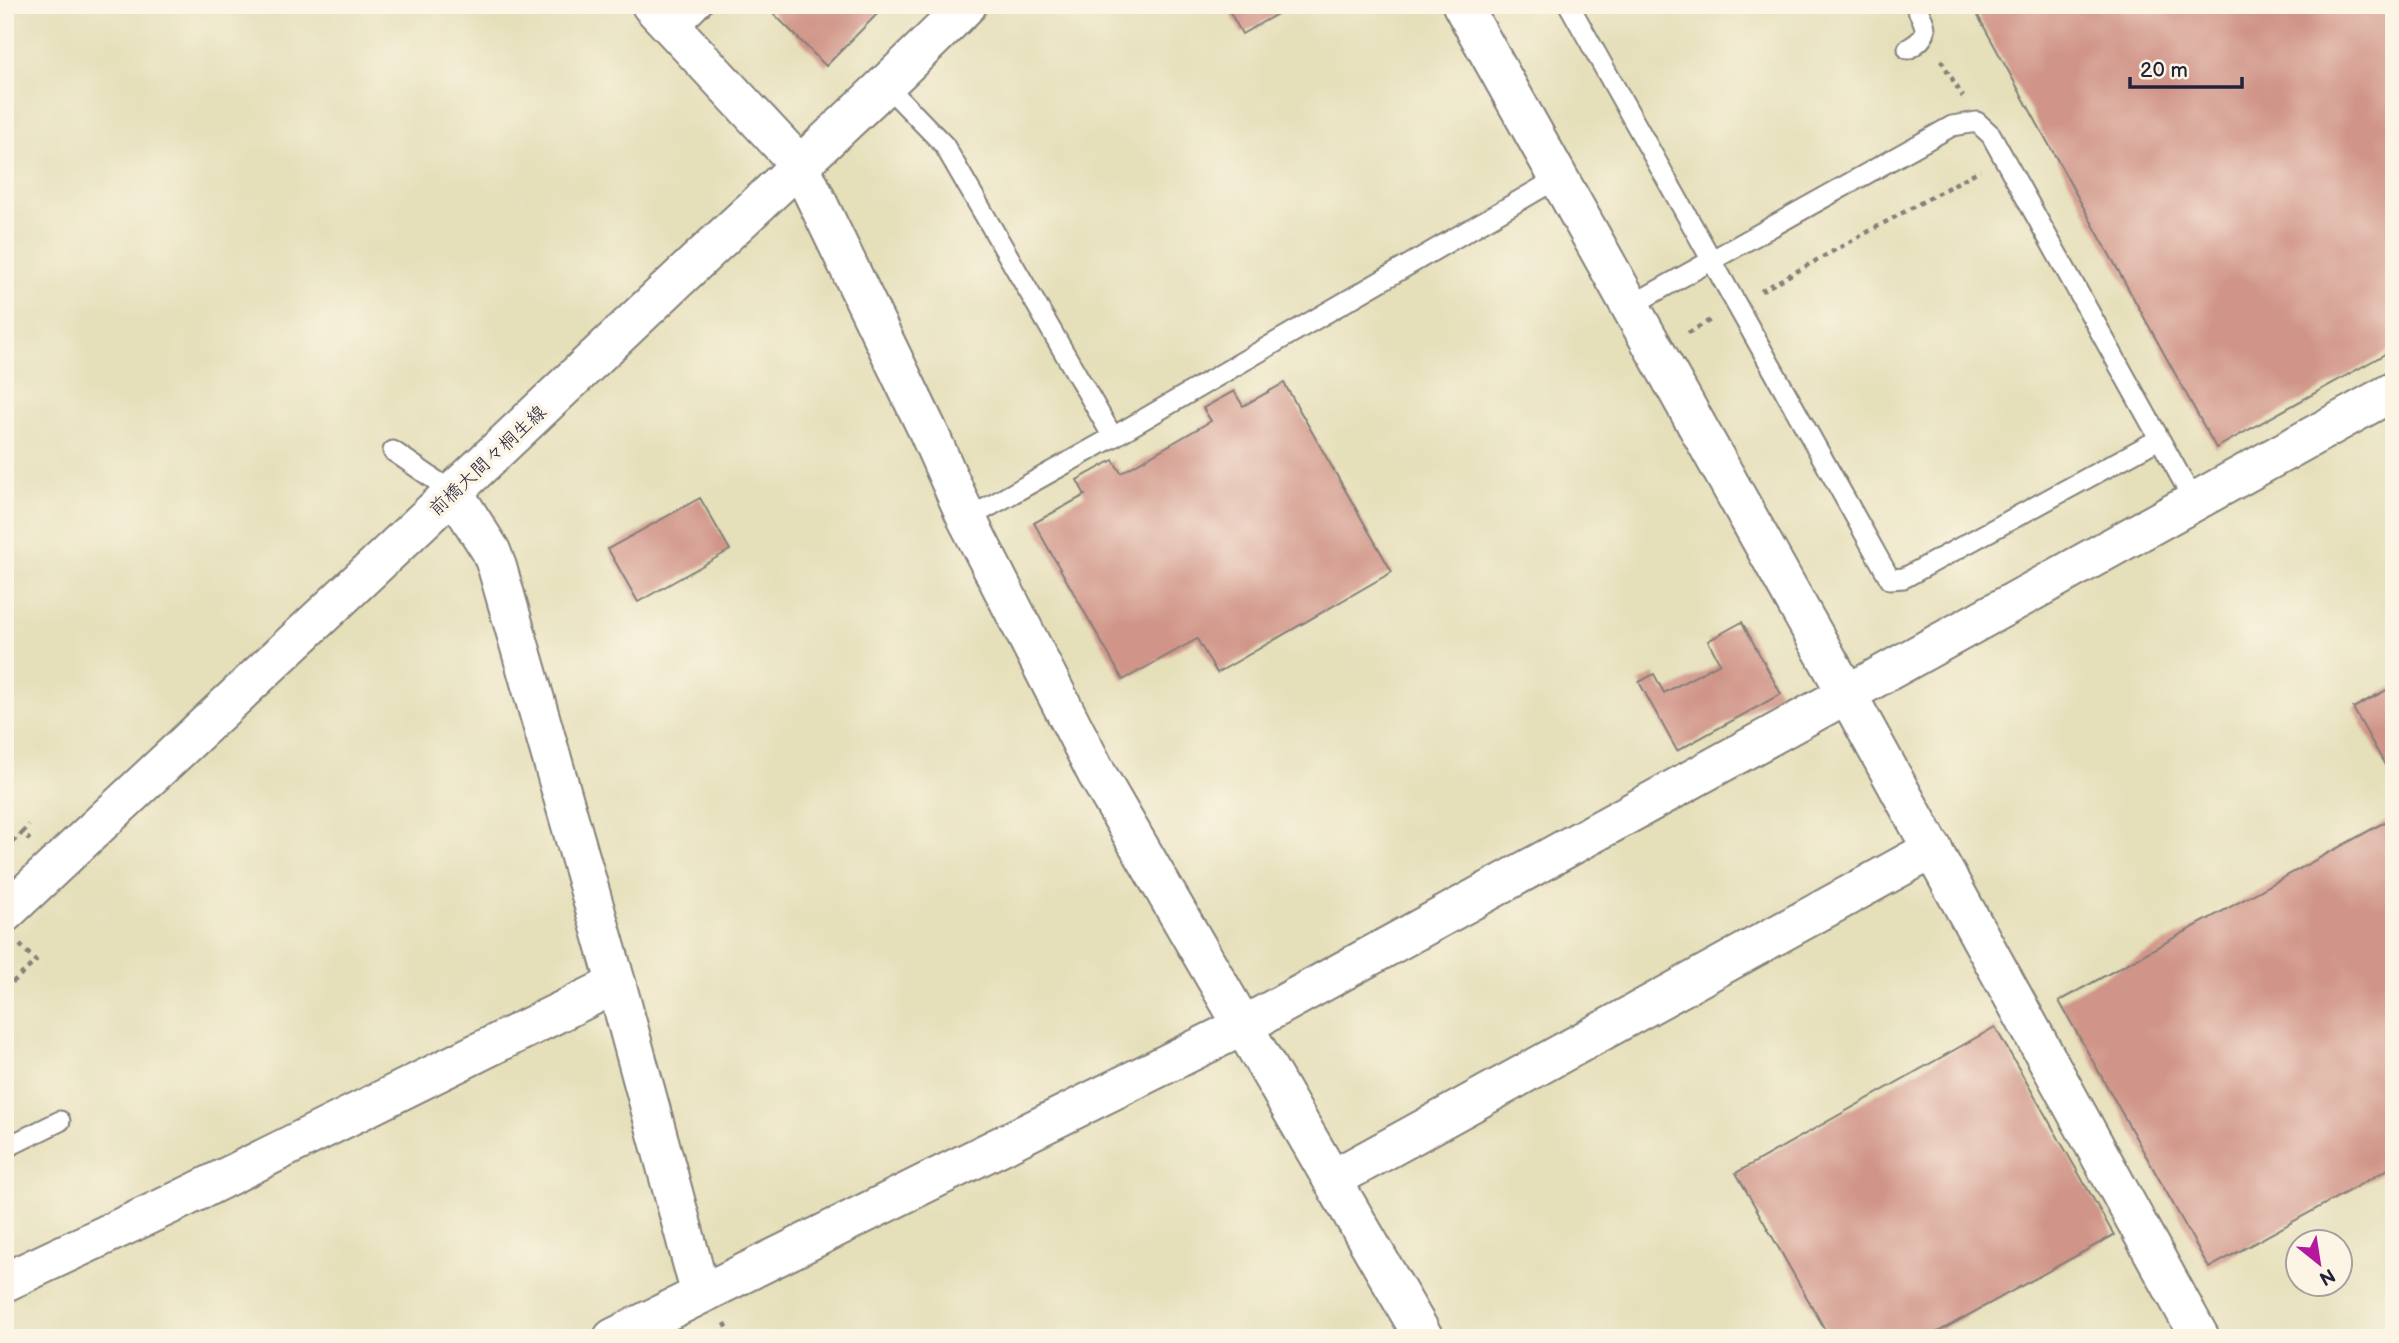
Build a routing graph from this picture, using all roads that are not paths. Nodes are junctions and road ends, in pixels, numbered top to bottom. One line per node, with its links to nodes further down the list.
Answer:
1 (967, 5): 7 (street, 前橋大間々桐生線)
2 (1462, 5): 9 (street)
3 (1569, 5): 10 (lane)
4 (1915, 5): 6 (lane)
5 (676, 14): 8 (street)
6 (1908, 49)
7 (887, 86): 8 (street, 前橋大間々桐生線); 13 (lane)
8 (799, 164): 16 (street, 前橋大間々桐生線); 18 (street)
9 (1558, 177): 11 (street); 13 (lane)
10 (1713, 260): 11 (lane); 14 (lane); 14 (lane)
11 (1630, 306): 19 (street)
12 (2394, 391): 17 (street)
13 (1113, 437): 18 (lane)
14 (2159, 439): 17 (lane)
15 (393, 451): 16 (lane)
16 (454, 493): 21 (street, 前橋大間々桐生線); 22 (street)
17 (2194, 501): 19 (street)
18 (967, 519): 23 (street)
19 (1847, 694): 20 (street); 23 (street)
20 (1933, 849): 26 (street); 31 (street)
21 (5, 913)
22 (617, 986): 27 (street); 28 (street)
23 (1243, 1026): 26 (street); 28 (street)
24 (60, 1121): 25 (lane)
25 (7, 1143)
26 (1333, 1179): 30 (street)
27 (5, 1282)
28 (703, 1293): 29 (street)
29 (613, 1338)
30 (1424, 1338)
31 (2200, 1338)

